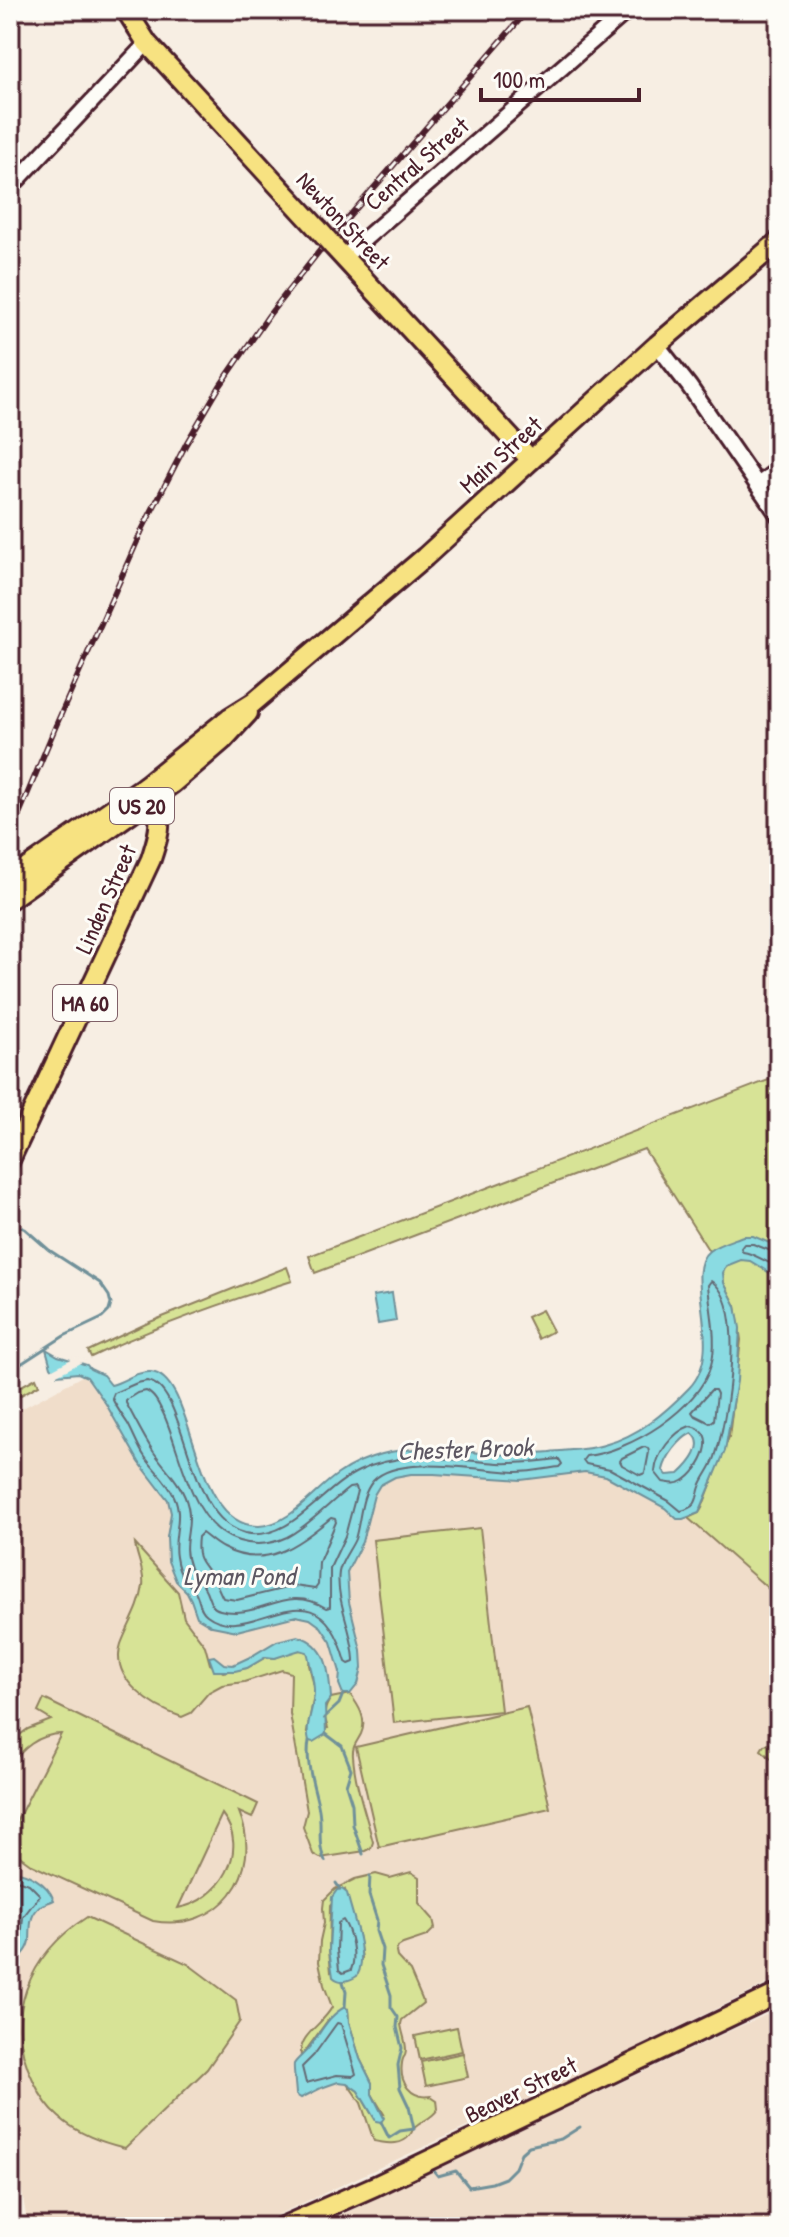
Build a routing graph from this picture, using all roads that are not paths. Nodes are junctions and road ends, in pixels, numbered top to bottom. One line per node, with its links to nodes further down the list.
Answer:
1 (126, 10): 3 (main road, Newton Street)
2 (628, 10): 6 (street, Central Street)
3 (147, 43): 4 (street); 6 (main road, Newton Street, bridge)
4 (10, 188)
5 (779, 241): 7 (main road, Main Street / US 20)
6 (339, 251): 8 (main road, Newton Street)
7 (657, 345): 8 (main road, Main Street / US 20); 10 (street)
8 (531, 460): 12 (main road, Main Street / US 20)
9 (779, 469): 10 (street)
10 (758, 485): 11 (street)
11 (779, 516)
12 (149, 792): 13 (main road, Main Street / US 20); 13 (main road, Main Street / US 20); 14 (main road, Linden Street / MA 60)
13 (12, 891)
14 (10, 1160)
15 (779, 1993): 16 (main road, Beaver Street)
16 (282, 2227)

